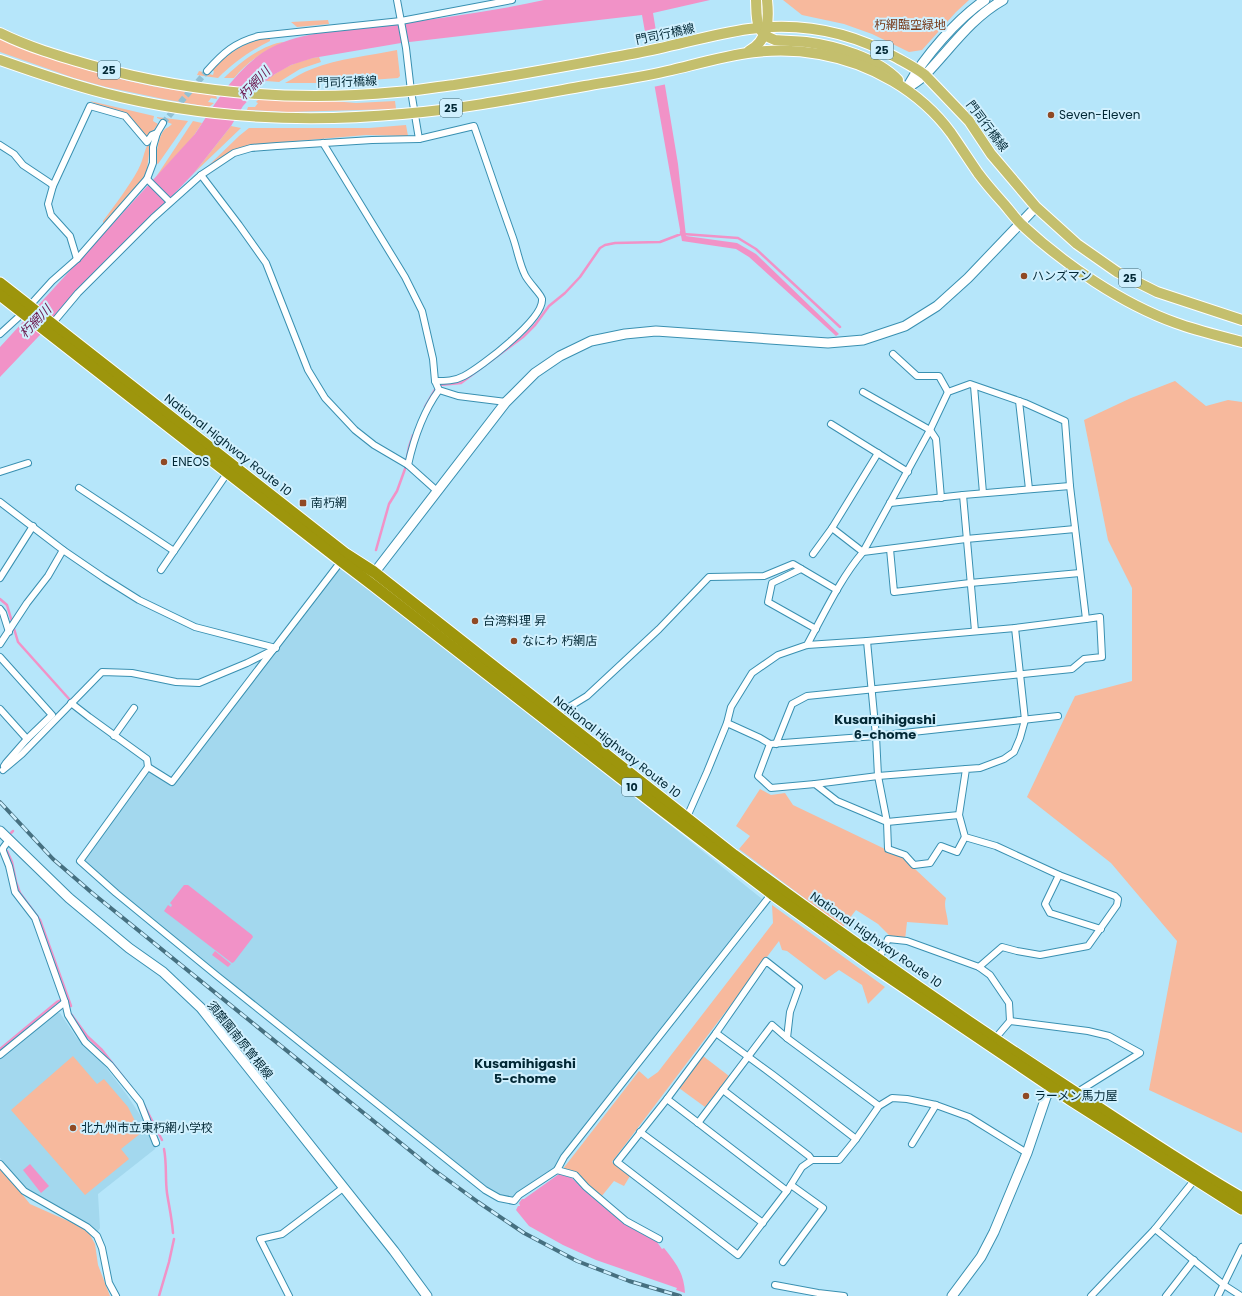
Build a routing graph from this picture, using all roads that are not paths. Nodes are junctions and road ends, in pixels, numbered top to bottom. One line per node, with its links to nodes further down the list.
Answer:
1 (397, 0): 9 (street)
2 (512, 0): 9 (street)
3 (756, 0): 8 (main road)
4 (767, 0): 7 (main road)
5 (985, 0): 17 (street)
6 (1003, 0): 17 (street)
7 (768, 16): 10 (main road); 12 (main road)
8 (757, 17): 11 (main road); 12 (main road)
9 (401, 21): 16 (street); 19 (street)
10 (782, 27): 12 (main road, 門司行橋線 / 25); 17 (main road, 門司行橋線 / 25)
11 (742, 30): 12 (main road, 門司行橋線 / 25); 19 (main road, 門司行橋線 / 25)
12 (763, 30): 14 (main road); 18 (main road)
13 (0, 33): 19 (main road, 門司行橋線 / 25)
14 (748, 52): 18 (main road, 25); 20 (main road, 25)
15 (0, 60): 20 (main road, 25)
16 (207, 71)
17 (921, 72): 18 (street); 30 (main road, 門司行橋線 / 25)
18 (906, 89): 31 (main road, 25)
19 (411, 91): 20 (street)
20 (414, 113): 23 (street)
21 (163, 123): 22 (street)
22 (157, 133): 27 (street); 28 (street)
23 (419, 139): 24 (street); 41 (street)
24 (323, 143): 26 (street); 41 (street)
25 (0, 145): 28 (street)
26 (200, 175): 29 (street); 52 (street)
27 (147, 179): 29 (street); 32 (street)
28 (53, 186): 32 (street)
29 (169, 200): 37 (street)
30 (1036, 206): 31 (street); 36 (main road, 門司行橋線 / 25)
31 (1020, 223): 39 (main road, 25); 47 (street)
32 (77, 259): 35 (street)
33 (0, 283): 35 (highway, National Highway Route 10 / 10)
34 (0, 295): 35 (highway, National Highway Route 10 / 10)
35 (26, 310): 37 (highway, National Highway Route 10 / 10); 38 (street)
36 (1242, 320)
37 (49, 328): 54 (highway, National Highway Route 10 / 10); 74 (highway, National Highway Route 10 / 10)
38 (0, 334)
39 (1242, 342)
40 (893, 354): 45 (street)
41 (435, 381): 43 (street)
42 (974, 386): 45 (street); 46 (street); 60 (street)
43 (439, 390): 47 (street); 52 (street)
44 (863, 392): 49 (street)
45 (948, 392): 49 (street)
46 (1019, 401): 56 (street); 58 (street)
47 (506, 402): 59 (street)
48 (831, 424): 50 (street)
49 (930, 430): 55 (street); 62 (street)
50 (878, 453): 55 (street); 66 (street)
51 (28, 464): 53 (street)
52 (408, 465): 59 (street)
53 (0, 472)
54 (228, 472): 71 (street); 74 (highway, National Highway Route 10 / 10)
55 (908, 472): 64 (street)
56 (1070, 486): 58 (street); 67 (street)
57 (79, 488): 71 (street)
58 (1029, 489): 60 (street)
59 (437, 491): 78 (street)
60 (983, 494): 61 (street)
61 (963, 495): 62 (street); 68 (street)
62 (941, 498): 64 (street)
63 (0, 502): 65 (street)
64 (890, 504): 72 (street)
65 (33, 526): 70 (street); 79 (street)
66 (832, 528): 72 (street); 73 (street)
67 (1075, 529): 68 (street); 77 (street)
68 (966, 539): 69 (street); 80 (street)
69 (890, 549): 72 (street); 80 (street)
70 (63, 550): 86 (street); 91 (street)
71 (174, 551): 76 (street)
72 (863, 552): 81 (street)
73 (813, 554)
74 (344, 557): 78 (highway, National Highway Route 10 / 10); 91 (street)
75 (801, 568): 81 (street); 85 (street); 98 (street)
76 (161, 570)
77 (1080, 573): 80 (street); 83 (street)
78 (371, 577): 98 (highway, National Highway Route 10 / 10); 118 (highway, National Highway Route 10 / 10)
79 (0, 578)
80 (970, 583): 87 (street)
81 (837, 590): 85 (street)
82 (0, 609): 86 (street)
83 (1086, 619): 84 (street); 93 (street)
84 (1015, 628): 87 (street); 93 (street)
85 (816, 629): 90 (street)
86 (10, 631): 89 (street)
87 (974, 631): 88 (street)
88 (867, 641): 90 (street); 94 (street)
89 (0, 644)
90 (807, 645): 101 (street)
91 (276, 648): 95 (street); 106 (street)
92 (0, 657): 104 (street)
93 (1020, 674): 94 (street); 100 (street)
94 (872, 689): 103 (street); 105 (street)
95 (71, 703): 102 (street); 107 (street)
96 (134, 708): 102 (street)
97 (0, 709): 104 (street)
98 (556, 715): 112 (highway, National Highway Route 10 / 10)
99 (1058, 716): 100 (street)
100 (1025, 720): 103 (street); 108 (street)
101 (727, 723): 105 (street); 112 (street)
102 (114, 736): 106 (street)
103 (876, 736): 105 (street); 109 (street)
104 (27, 739): 107 (street)
105 (773, 744): 110 (street)
106 (148, 767): 143 (street)
107 (2, 769)
108 (966, 769): 109 (street); 111 (street)
109 (878, 776): 110 (street); 113 (street)
110 (815, 784): 113 (street)
111 (959, 815): 113 (street); 115 (street)
112 (687, 817): 118 (highway, National Highway Route 10 / 10)
113 (887, 822): 115 (street)
114 (0, 831): 116 (street, 須磨園南原曽根線)
115 (964, 837): 117 (street)
116 (10, 841): 122 (street); 146 (street, 須磨園南原曽根線)
117 (1059, 875): 119 (street); 119 (street)
118 (774, 890): 120 (highway, National Highway Route 10 / 10); 143 (street)
119 (1101, 929): 121 (street)
120 (877, 963): 121 (street); 126 (highway, National Highway Route 10 / 10)
121 (980, 967): 123 (street)
122 (64, 1002): 127 (street); 138 (street)
123 (1010, 1021): 126 (street); 131 (street)
124 (716, 1033): 125 (street); 128 (street); 132 (street)
125 (787, 1038): 128 (street); 134 (street)
126 (992, 1043): 129 (highway, National Highway Route 10 / 10)
127 (0, 1055)
128 (749, 1057): 130 (street); 137 (street)
129 (1054, 1084): 131 (highway, National Highway Route 10 / 10); 140 (street); 144 (highway, National Highway Route 10 / 10)
130 (723, 1090): 135 (street); 141 (street)
131 (1076, 1093): 144 (highway, National Highway Route 10 / 10)
132 (667, 1099): 135 (street); 136 (street)
133 (936, 1105): 134 (street); 139 (street); 140 (street)
134 (879, 1106): 137 (street)
135 (698, 1123): 147 (street)
136 (640, 1132): 150 (street); 150 (street)
137 (856, 1139): 141 (street)
138 (156, 1143)
139 (912, 1144)
140 (1027, 1153): 163 (street)
141 (812, 1160): 145 (street)
142 (0, 1164): 159 (street)
143 (557, 1170): 152 (street)
144 (1197, 1176): 148 (highway, National Highway Route 10 / 10); 149 (highway, National Highway Route 10 / 10); 151 (street)
145 (791, 1185): 147 (street); 155 (street)
146 (343, 1188): 160 (street); 161 (street, 須磨園南原曽根線)
147 (788, 1191): 150 (street)
148 (1242, 1198)
149 (1242, 1209)
150 (763, 1223)
151 (1155, 1229): 154 (street); 164 (street)
152 (659, 1239)
153 (1242, 1247): 157 (street)
154 (1194, 1260): 157 (street); 165 (street)
155 (783, 1262)
156 (775, 1285): 162 (street)
157 (1224, 1285): 158 (street); 166 (street)
158 (1241, 1295)
159 (116, 1296)
160 (289, 1296)
161 (427, 1296)
162 (844, 1296)
163 (952, 1296)
164 (1091, 1296)
165 (1166, 1296)
166 (1218, 1296)

